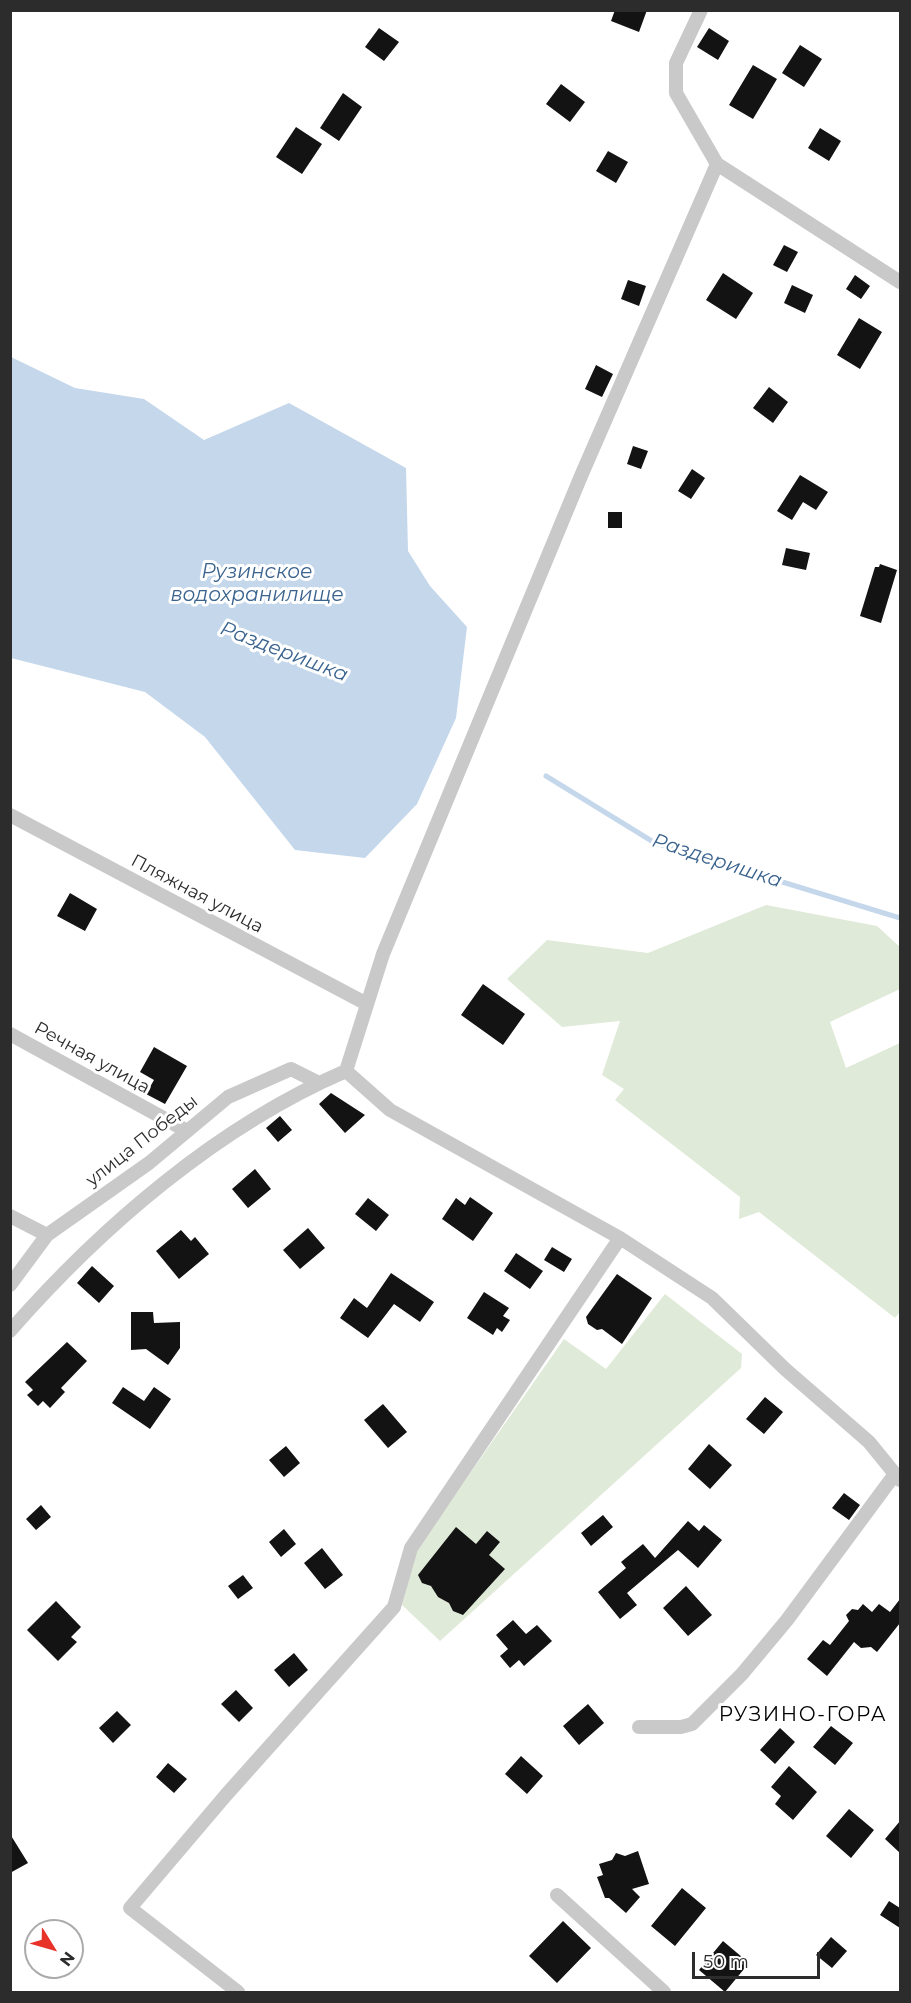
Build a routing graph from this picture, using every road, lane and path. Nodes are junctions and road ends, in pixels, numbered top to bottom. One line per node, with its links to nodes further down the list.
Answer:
1 (701, 10): 2 (street)
2 (717, 164): 3 (street); 5 (street)
3 (900, 282)
4 (10, 815): 5 (street, Пляжная улица)
5 (367, 1004): 7 (street)
6 (10, 1034): 9 (street, Речная улица)
7 (346, 1071): 8 (street); 12 (street)
8 (319, 1083): 9 (street, улица Победы); 14 (street)
9 (187, 1131): 11 (street, улица Победы)
10 (10, 1216): 11 (street)
11 (47, 1235): 13 (street, улица Победы)
12 (620, 1238): 15 (street); 18 (street)
13 (10, 1285)
14 (10, 1331)
15 (898, 1477): 16 (street)
16 (639, 1727)
17 (557, 1895): 19 (street)
18 (238, 1992)
19 (664, 1992)

